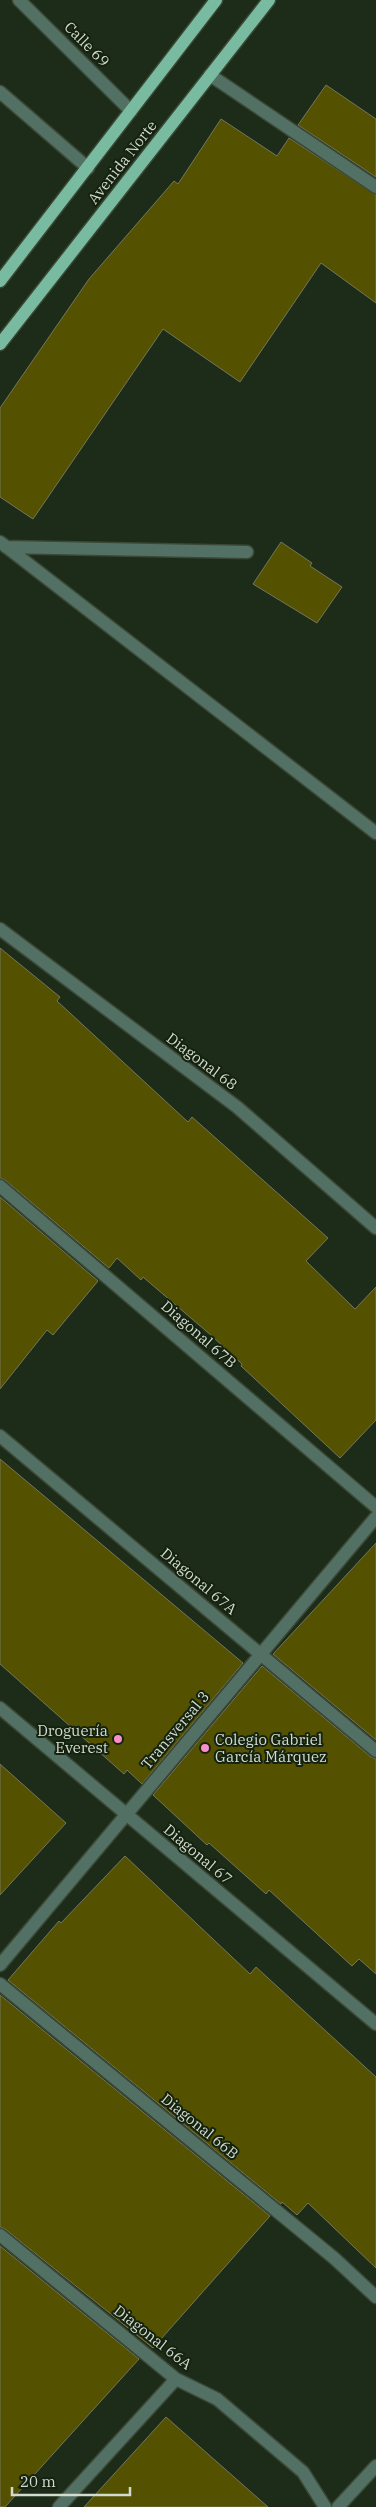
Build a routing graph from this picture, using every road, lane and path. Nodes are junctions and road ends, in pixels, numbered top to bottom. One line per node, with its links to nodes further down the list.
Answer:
1 (19, 0): 6 (street, Calle 69)
2 (216, 0): 6 (main road, Avenida Norte)
3 (269, 0): 4 (main road, Avenida Norte)
4 (210, 75): 8 (street); 10 (main road, Avenida Norte)
5 (0, 92): 7 (street)
6 (132, 111): 7 (main road, Avenida Norte)
7 (88, 168): 9 (main road, Avenida Norte)
8 (376, 188)
9 (0, 281)
10 (0, 344)
11 (3, 544): 12 (street); 13 (street)
12 (247, 552)
13 (376, 833)
14 (0, 929): 16 (street, Diagonal 68)
15 (0, 1186): 18 (street, Diagonal 67B)
16 (376, 1228)
17 (0, 1436): 20 (street, Diagonal 67A)
18 (376, 1507)
19 (376, 1517): 20 (street, Transversal 3)
20 (260, 1653): 22 (street, Diagonal 67A); 23 (street, Transversal 3)
21 (0, 1708): 23 (street, Diagonal 67)
22 (376, 1751)
23 (126, 1814): 24 (street, Transversal 3); 26 (street, Diagonal 67)
24 (0, 1965)
25 (0, 1984): 28 (street, Diagonal 66B)
26 (376, 2024)
27 (0, 2236): 29 (street, Diagonal 66A)
28 (376, 2297)
29 (176, 2379): 31 (street); 32 (street, Diagonal 66A)
30 (376, 2466): 33 (street)
31 (59, 2507)
32 (325, 2507)
33 (338, 2507)

